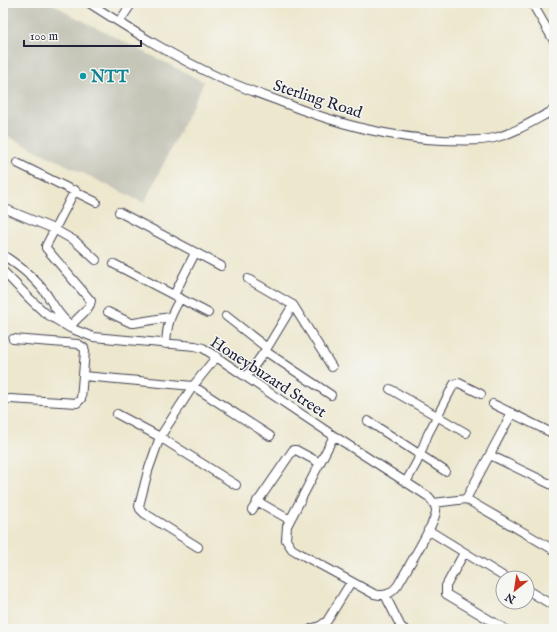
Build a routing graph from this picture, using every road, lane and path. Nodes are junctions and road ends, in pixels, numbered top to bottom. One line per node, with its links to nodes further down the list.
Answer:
1 (89, 3): 4 (street, Sterling Road)
2 (132, 3): 4 (street)
3 (532, 3): 5 (street)
4 (119, 22): 6 (street, Sterling Road)
5 (554, 41)
6 (554, 110)
7 (17, 163): 8 (street)
8 (74, 190): 9 (street); 12 (street)
9 (96, 202)
10 (3, 208): 12 (street)
11 (118, 212): 13 (street)
12 (54, 229): 15 (street); 26 (street)
13 (196, 253): 17 (street); 20 (street)
14 (3, 255): 26 (street, Honeybuzard Street)
15 (96, 260)
16 (114, 264): 20 (street)
17 (221, 266)
18 (3, 271): 27 (street, Honeybuzard Street)
19 (248, 279): 21 (street)
20 (177, 297): 23 (street); 25 (street)
21 (294, 305): 30 (street); 32 (street)
22 (108, 312): 25 (street)
23 (208, 313)
24 (226, 316): 30 (street)
25 (170, 317): 29 (street)
26 (72, 325): 27 (street, Honeybuzard Street)
27 (114, 338): 29 (street, Honeybuzard Street)
28 (13, 339): 33 (street)
29 (166, 344): 31 (street, Honeybuzard Street)
30 (266, 350): 34 (street); 38 (street)
31 (217, 356): 34 (street, Honeybuzard Street); 35 (street)
32 (332, 367)
33 (84, 376): 35 (street); 39 (street)
34 (247, 376): 48 (street, Honeybuzard Street)
35 (193, 386): 47 (street); 49 (street)
36 (390, 389): 43 (street)
37 (481, 394): 43 (street)
38 (331, 395)
39 (10, 399)
40 (493, 404): 41 (street)
41 (512, 413): 46 (street); 50 (street)
42 (117, 414): 49 (street)
43 (437, 417): 45 (street); 51 (street)
44 (368, 421): 51 (street)
45 (466, 433)
46 (554, 434)
47 (270, 436)
48 (334, 436): 52 (street, Honeybuzard Street); 54 (street, Honeybuzard Street)
49 (160, 437): 55 (street); 63 (street)
50 (490, 455): 56 (street); 57 (street)
51 (420, 456): 53 (street); 54 (street)
52 (320, 463): 58 (street); 61 (street, Honeybuzard Street)
53 (445, 471)
54 (406, 482): 59 (street, Honeybuzard Street)
55 (236, 485)
56 (554, 486)
57 (466, 499): 59 (street); 64 (street)
58 (258, 501): 60 (street); 61 (street)
59 (434, 503): 62 (street)
60 (252, 510)
61 (290, 520): 67 (street, Honeybuzard Street)
62 (428, 530): 65 (street); 68 (street)
63 (198, 547)
64 (554, 550)
65 (464, 553): 66 (street); 73 (street)
66 (495, 571)
67 (351, 582): 68 (street, Honeybuzard Street); 72 (street)
68 (385, 595): 71 (street)
69 (535, 595): 70 (street)
70 (554, 606)
71 (401, 628)
72 (311, 629)
73 (505, 629)

